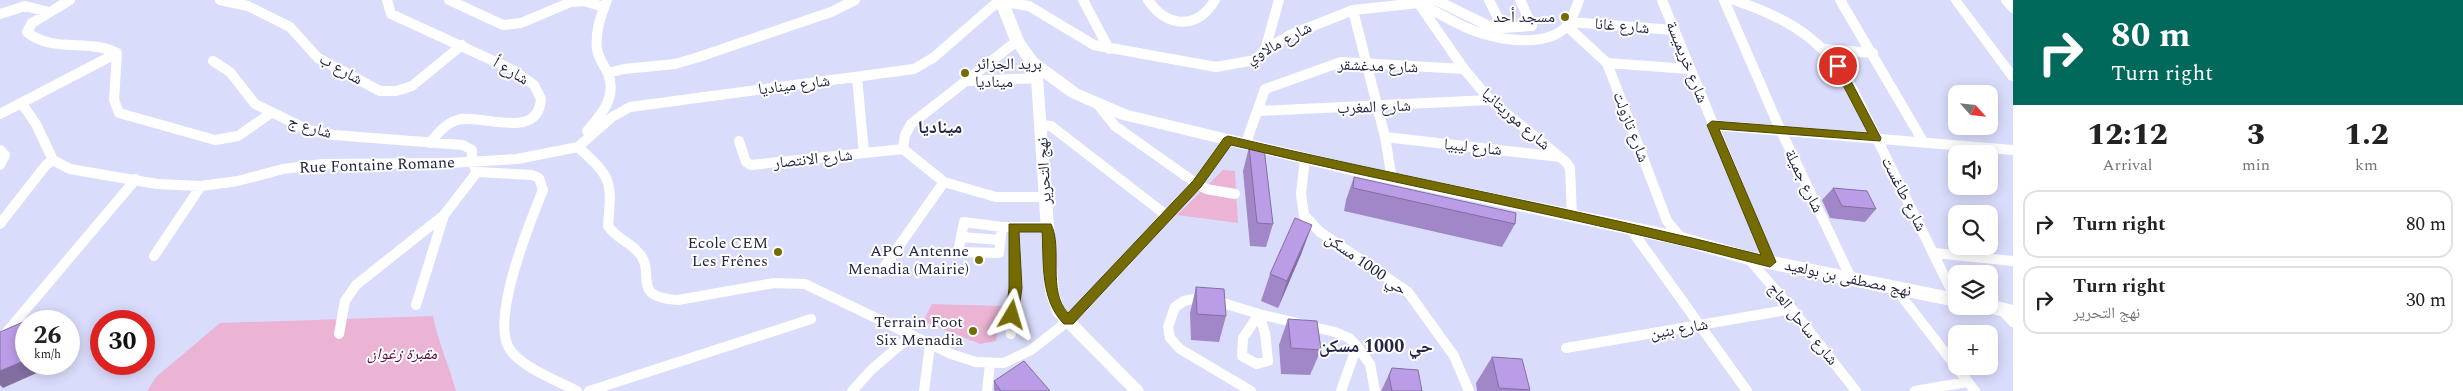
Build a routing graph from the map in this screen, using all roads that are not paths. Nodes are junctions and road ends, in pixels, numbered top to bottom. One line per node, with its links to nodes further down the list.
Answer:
1 (70, 0): 24 (street)
2 (220, 0): 30 (street, شارع ب)
3 (387, 0): 30 (street, شارع أ)
4 (449, 0): 21 (street)
5 (855, 0): 42 (street)
6 (1083, 0): 31 (street)
7 (1148, 0): 8 (street)
8 (1215, 0)
9 (1279, 0): 33 (street)
10 (1489, 0): 27 (street)
11 (1520, 0): 27 (street, شارع مالاوي)
12 (1579, 0): 26 (street)
13 (1662, 0): 28 (street, شارع خريميسة)
14 (1724, 0): 55 (street, شارع جميلة)
15 (1734, 0): 32 (street, شارع طاغست)
16 (1840, 0): 34 (street)
17 (1954, 0): 44 (street)
18 (2006, 0): 22 (street)
19 (1001, 2): 29 (main road, نهج مصطفى بن بولعيد); 31 (street, شارع مالاوي); 43 (street, شارع ميناديا)
20 (1416, 2): 23 (street, شارع مالاوي); 26 (street); 27 (street, شارع مالاوي); 39 (street, شارع موريتانيا)
21 (606, 4): 42 (street)
22 (2013, 8)
23 (1353, 10): 33 (street, شارع مالاوي); 38 (street)
24 (49, 12): 25 (street); 35 (street)
25 (0, 14)
26 (1568, 24): 28 (street, شارع غانا); 37 (street, شارع تازولت)
27 (1503, 28)
28 (1674, 30): 40 (street, شارع خريميسة)
29 (1017, 41): 41 (main road, نهج مصطفى بن بولعيد); 45 (street)
30 (462, 45): 60 (street, شارع أ)
31 (1109, 49): 33 (street, شارع مالاوي)
32 (1825, 49): 34 (street); 57 (street, شارع طاغست)
33 (1265, 50)
34 (1873, 53): 61 (street)
35 (117, 54): 47 (street); 51 (street)
36 (213, 61): 51 (street, شارع ج)
37 (1607, 63): 40 (street); 89 (street, شارع تازولت)
38 (1365, 64): 39 (street, شارع مدغشقر); 49 (street); 50 (street, شارع مدغشقر)
39 (1464, 69): 46 (street, شارع موريتانيا)
40 (1689, 69): 54 (street, شارع خريميسة)
41 (1038, 73): 45 (street); 48 (main road, نهج مصطفى بن بولعيد); 53 (street, نهج التحرير)
42 (608, 74): 63 (street)
43 (857, 77): 63 (street, شارع ميناديا); 67 (street)
44 (2013, 77)
45 (968, 81): 64 (street)
46 (1490, 100): 49 (street, شارع المغرب); 68 (street, شارع موريتانيا)
47 (22, 104): 52 (street); 70 (street)
48 (1099, 106): 58 (main road, نهج مصطفى بن بولعيد); 77 (street)
49 (1377, 107): 50 (street, شارع المغرب); 56 (street)
50 (1257, 111): 62 (street, شارع مدغشقر)
51 (271, 113): 60 (street, شارع ج)
52 (0, 114)
53 (1041, 124): 80 (street, نهج التحرير); 82 (street)
54 (1712, 125): 55 (street); 95 (street, شارع خريميسة)
55 (1780, 129): 57 (street); 97 (street, شارع جميلة)
56 (1385, 137): 68 (street, شارع ليبيا); 75 (street)
57 (1876, 138): 61 (street); 91 (street, شارع طاغست)
58 (1228, 140): 62 (main road, نهج مصطفى بن بولعيد); 77 (street)
59 (739, 141): 67 (street, شارع الانتصار)
60 (430, 143): 71 (street, شارع ج)
61 (1924, 143): 66 (street)
62 (1248, 144): 69 (main road, نهج مصطفى بن بولعيد)
63 (578, 147): 71 (street, Rue Fontaine Romane); 108 (street)
64 (903, 149): 67 (street, شارع الانتصار); 76 (street)
65 (0, 150): 72 (street)
66 (2013, 150)
67 (864, 153)
68 (1561, 157): 83 (street, شارع موريتانيا)
69 (1305, 158): 75 (main road, نهج مصطفى بن بولعيد); 124 (street, حي 1000 مسكن)
70 (53, 160): 74 (street, Rue Fontaine Romane); 84 (street)
71 (472, 162): 73 (street); 78 (street, Rue Fontaine Romane)
72 (0, 165)
73 (477, 172): 81 (street); 115 (street)
74 (136, 179): 78 (street, Rue Fontaine Romane); 109 (street)
75 (1392, 179): 83 (main road, نهج مصطفى بن بولعيد)
76 (944, 182): 80 (street); 96 (street)
77 (1197, 184): 79 (street); 82 (street)
78 (201, 186): 92 (street)
79 (1235, 194)
80 (1045, 197): 86 (street, نهج التحرير)
81 (444, 215): 101 (street); 106 (street)
82 (1166, 215): 104 (street)
83 (1572, 217): 87 (main road, نهج مصطفى بن بولعيد)
84 (0, 224)
85 (1008, 227): 86 (street); 88 (street); 90 (street); 107 (street)
86 (1047, 227): 104 (street, نهج التحرير)
87 (1630, 228): 89 (main road, نهج مصطفى بن بولعيد); 105 (street)
88 (961, 237): 90 (street); 90 (street)
89 (1682, 239): 93 (main road, نهج مصطفى بن بولعيد)
90 (1000, 240)
91 (1935, 254): 94 (street); 98 (street, شارع طاغست)
92 (154, 256)
93 (1748, 258): 95 (main road, نهج مصطفى بن بولعيد); 102 (street, شارع ساحل العاج)
94 (2013, 261)
95 (1770, 262): 97 (main road, نهج مصطفى بن بولعيد)
96 (880, 273)
97 (1851, 278): 99 (main road, نهج مصطفى بن بولعيد)
98 (1948, 282)
99 (1895, 288): 100 (main road, نهج مصطفى بن بولعيد); 114 (street)
100 (1948, 298)
101 (416, 305)
102 (1792, 309): 105 (street, شارع بنين); 126 (street, شارع ساحل العاج)
103 (811, 319): 116 (street)
104 (1068, 321): 113 (street); 120 (street, نهج التحرير)
105 (1700, 326): 112 (street, شارع بنين); 125 (street)
106 (339, 334)
107 (1011, 334)
108 (912, 335): 110 (street); 117 (street)
109 (0, 340)
110 (930, 345): 113 (street); 118 (street)
111 (1357, 346): 121 (street); 122 (street); 123 (street)
112 (1566, 348)
113 (990, 364): 119 (street)
114 (1971, 386): 127 (street)
115 (577, 391)
116 (589, 391)
117 (852, 391)
118 (924, 391)
119 (987, 391)
120 (1137, 391)
121 (1251, 391)
122 (1341, 391)
123 (1375, 391)
124 (1469, 391)
125 (1747, 391)
126 (1856, 391)
127 (1915, 391)

